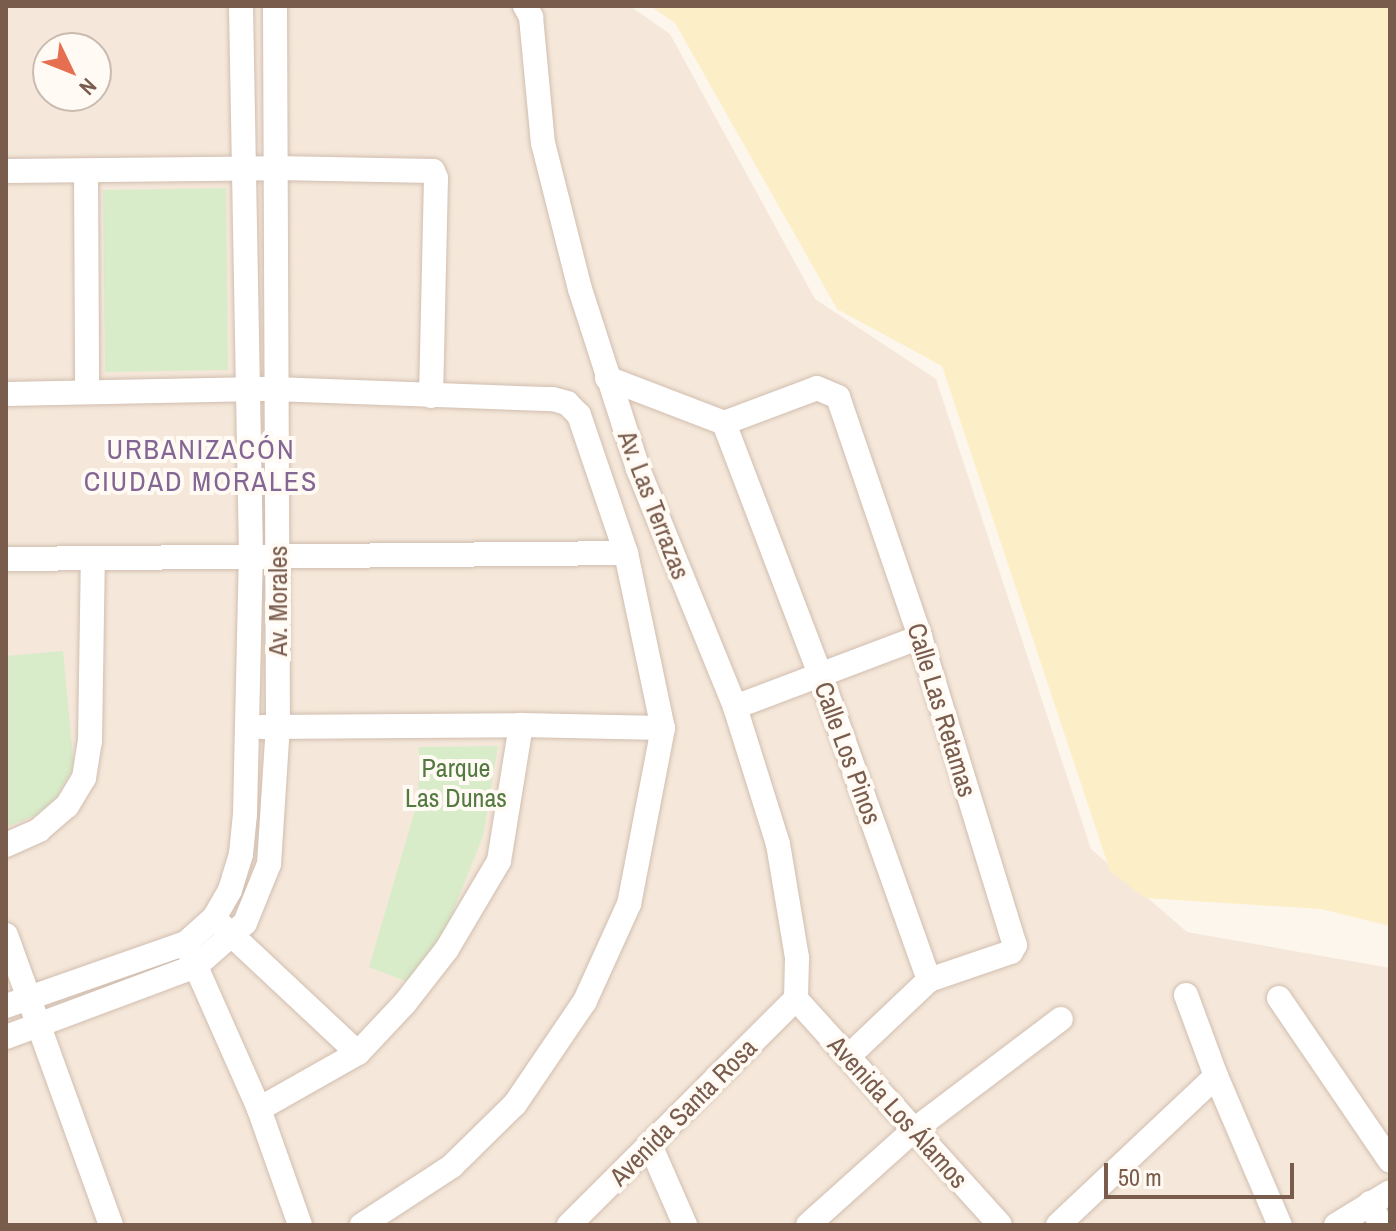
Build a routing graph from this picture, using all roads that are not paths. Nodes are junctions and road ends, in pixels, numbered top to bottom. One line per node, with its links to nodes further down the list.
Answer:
1 (241, 6): 5 (street, Av. Morales)
2 (275, 6): 4 (street, Av. Morales)
3 (525, 6): 8 (street, Av. Las Terrazas)
4 (276, 168): 5 (street); 10 (street, Av. Morales); 13 (street)
5 (246, 169): 7 (street); 9 (street, Av. Morales)
6 (6, 171): 7 (street)
7 (86, 171): 11 (street)
8 (607, 378): 14 (street); 22 (street, Av. Las Terrazas)
9 (248, 389): 10 (street); 11 (street); 16 (street, Av. Morales)
10 (274, 389): 13 (street); 17 (street, Av. Morales)
11 (87, 392): 12 (street)
12 (6, 394)
13 (431, 396): 15 (street)
14 (724, 423): 20 (street, Calle Las Retamas); 21 (street, Calle Los Pinos)
15 (626, 553): 17 (street); 26 (street)
16 (251, 557): 17 (street); 18 (street); 25 (street, Av. Morales)
17 (279, 557): 24 (street, Av. Morales)
18 (93, 558): 19 (street); 29 (street)
19 (6, 559)
20 (920, 637): 21 (street); 34 (street, Calle Las Retamas)
21 (820, 674): 22 (street); 34 (street, Calle Los Pinos)
22 (735, 707): 37 (street, Av. Las Terrazas)
23 (521, 725): 24 (street); 26 (street); 42 (street)
24 (278, 726): 25 (street); 28 (street, Av. Morales)
25 (248, 728): 27 (street, Av. Morales)
26 (663, 728): 52 (street)
27 (242, 840): 28 (street); 30 (street, Av. Morales)
28 (270, 840): 30 (street, Av. Morales)
29 (6, 845)
30 (223, 927): 32 (street, Av. Morales); 33 (street, Av. Morales); 42 (street)
31 (6, 935): 38 (street)
32 (186, 943): 33 (street); 38 (street, Av. Morales)
33 (196, 966): 40 (street, Av. Morales); 45 (street)
34 (929, 980): 43 (street)
35 (1186, 995): 44 (street)
36 (1279, 998): 48 (street)
37 (796, 999): 43 (street, Avenida Los Álamos); 47 (street, Avenida Santa Rosa)
38 (16, 1002): 40 (street)
39 (1061, 1019): 46 (street)
40 (40, 1025): 41 (street, Av. Morales); 50 (street)
41 (6, 1037)
42 (358, 1053): 45 (street)
43 (848, 1057): 46 (street, Avenida Los Álamos)
44 (1216, 1076): 57 (street); 58 (street)
45 (259, 1109): 51 (street)
46 (914, 1130): 55 (street); 56 (street, Avenida Los Álamos)
47 (651, 1147): 53 (street, Avenida Santa Rosa); 54 (street)
48 (1390, 1161)
49 (1380, 1207): 59 (street)
50 (111, 1225)
51 (300, 1225)
52 (362, 1225)
53 (569, 1225)
54 (685, 1225)
55 (808, 1225)
56 (1000, 1225)
57 (1058, 1225)
58 (1280, 1225)
59 (1336, 1225)

